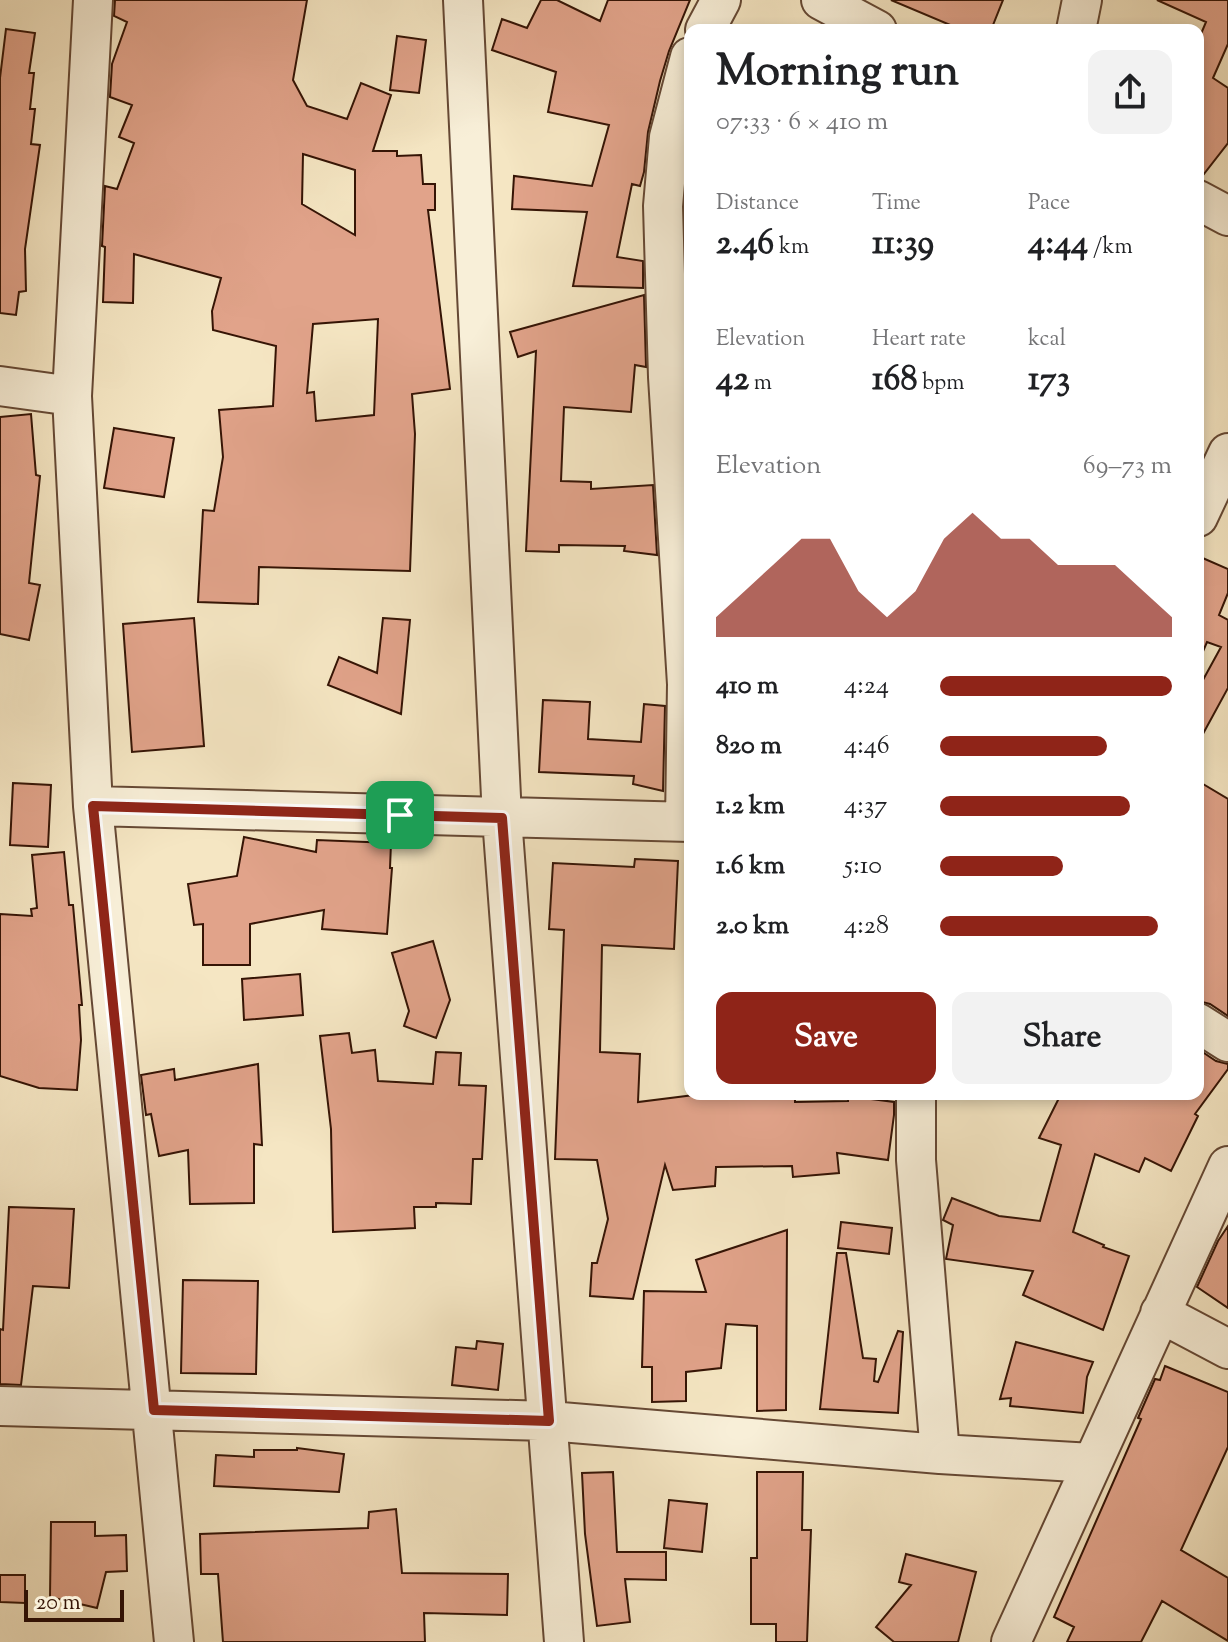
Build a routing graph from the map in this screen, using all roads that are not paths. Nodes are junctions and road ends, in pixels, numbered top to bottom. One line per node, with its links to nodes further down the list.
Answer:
1 (93, 0): 13 (street)
2 (463, 0): 18 (street)
3 (721, 0): 6 (street)
4 (821, 0): 7 (street)
5 (1082, 0): 8 (street)
6 (708, 24)
7 (866, 24)
8 (1077, 24)
9 (684, 80): 16 (street)
10 (1204, 203): 11 (street)
11 (1228, 216)
12 (0, 386): 13 (street)
13 (72, 396): 17 (street)
14 (1228, 453): 15 (street)
15 (1204, 504)
16 (684, 636)
17 (93, 806): 18 (street); 27 (street)
18 (502, 818): 19 (street); 28 (street)
19 (684, 822)
20 (1204, 1027): 21 (street)
21 (1228, 1042)
22 (916, 1100): 29 (street)
23 (1228, 1166): 24 (street)
24 (1160, 1313): 25 (street); 30 (street)
25 (1228, 1349)
26 (0, 1406): 27 (street)
27 (154, 1410): 28 (street); 31 (street)
28 (549, 1421): 29 (street); 32 (street)
29 (940, 1454): 30 (street)
30 (1092, 1463): 33 (street)
31 (174, 1642)
32 (564, 1642)
33 (1011, 1642)

